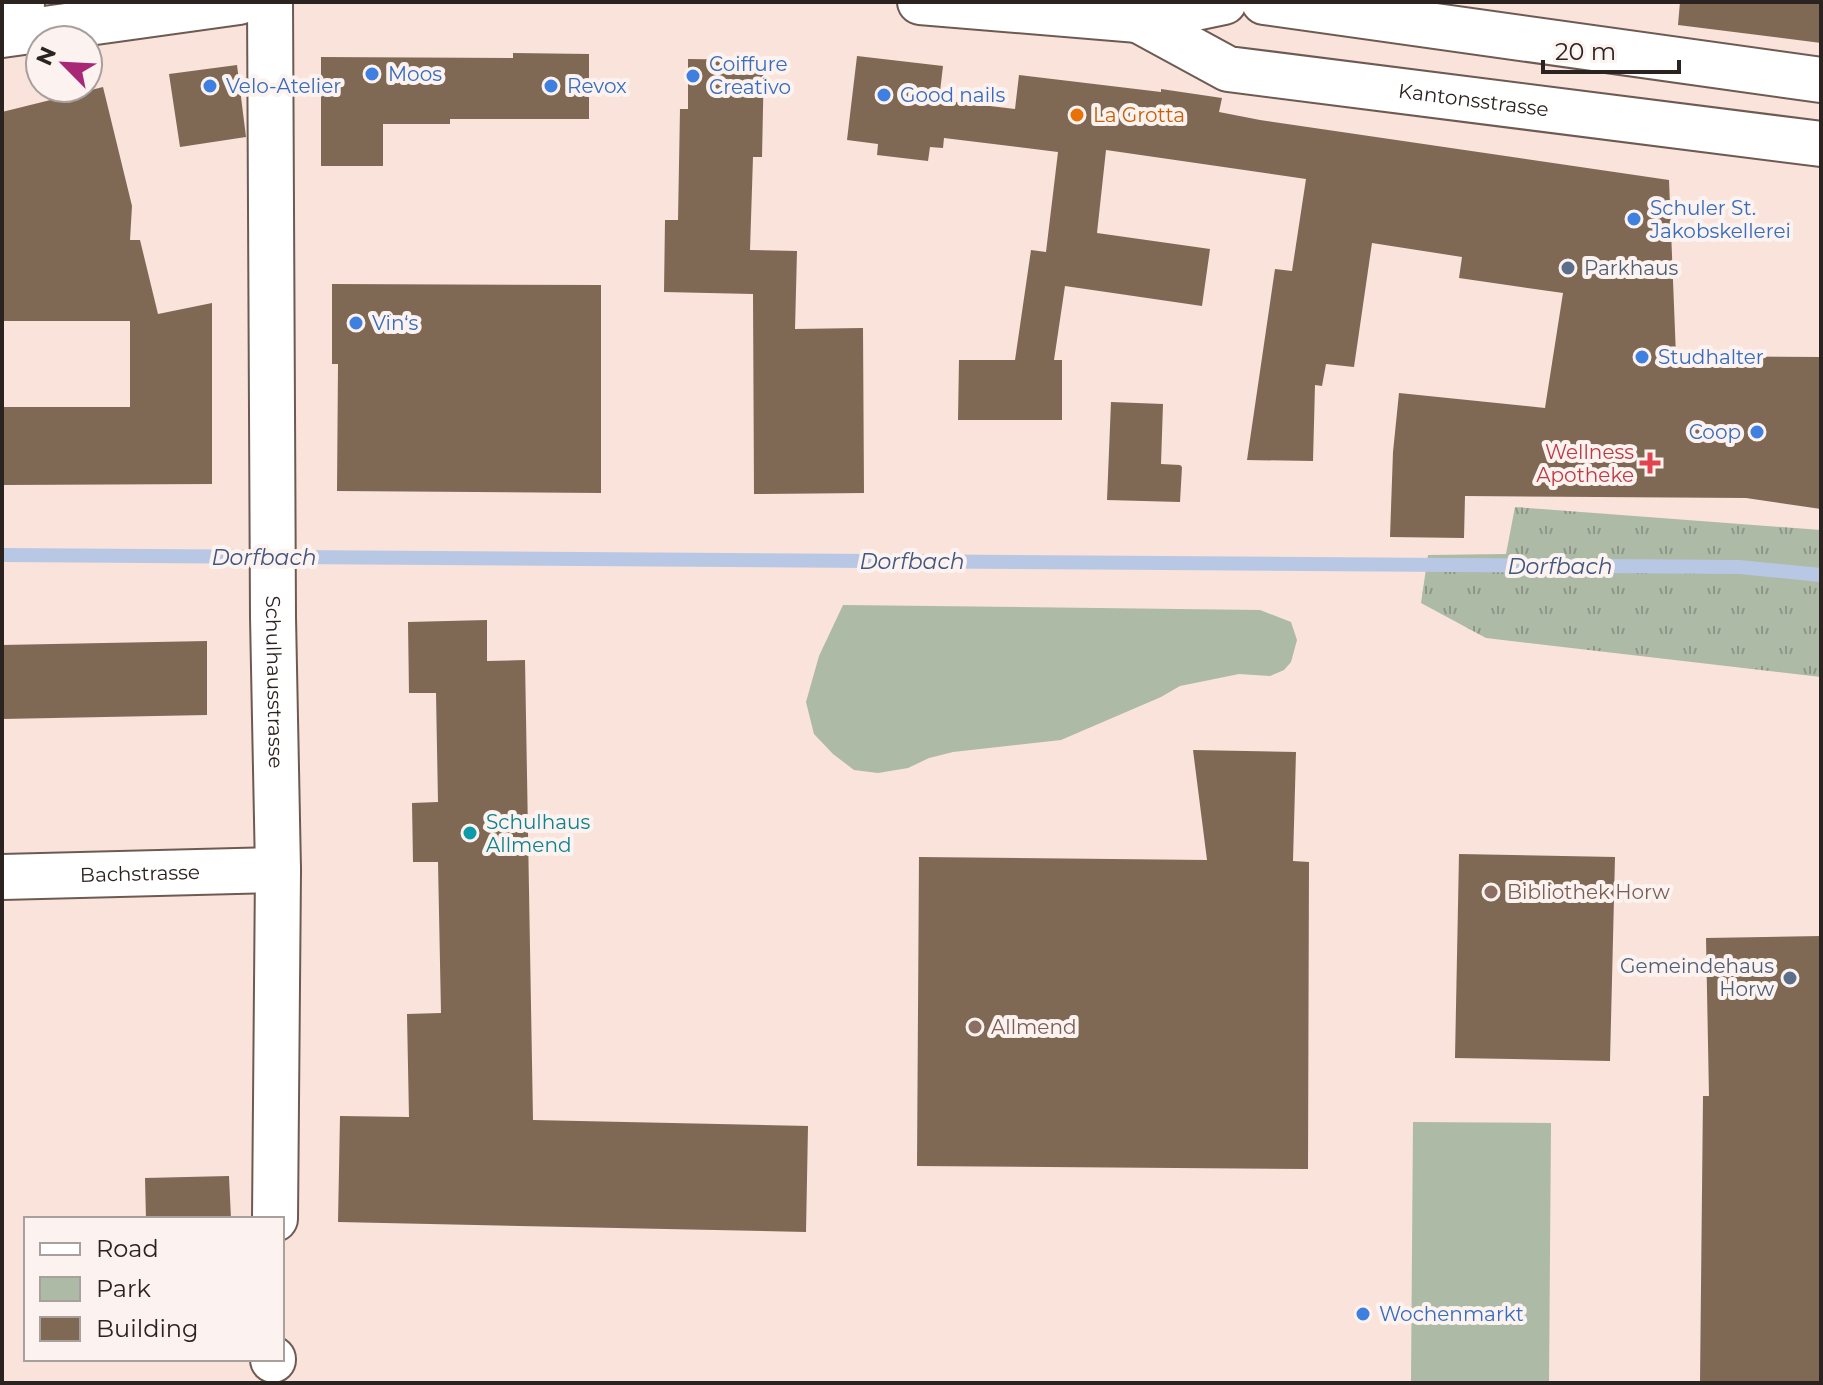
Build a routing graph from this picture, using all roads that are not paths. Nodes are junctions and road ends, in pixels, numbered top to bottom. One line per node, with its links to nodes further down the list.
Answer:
1 (239, 2): 8 (main road)
2 (270, 2): 11 (main road, Schulhausstrasse)
3 (920, 2): 6 (main road, Kantonsstrasse)
4 (1224, 2): 7 (main road, Kantonsstrasse)
5 (1264, 2): 9 (main road)
6 (1014, 5): 7 (main road, Kantonsstrasse)
7 (1138, 20): 10 (main road, Kantonsstrasse)
8 (15, 23)
9 (1821, 80)
10 (1821, 144)
11 (278, 870): 12 (main road, Bachstrasse); 13 (main road, Schulhausstrasse)
12 (2, 877)
13 (275, 1217)

